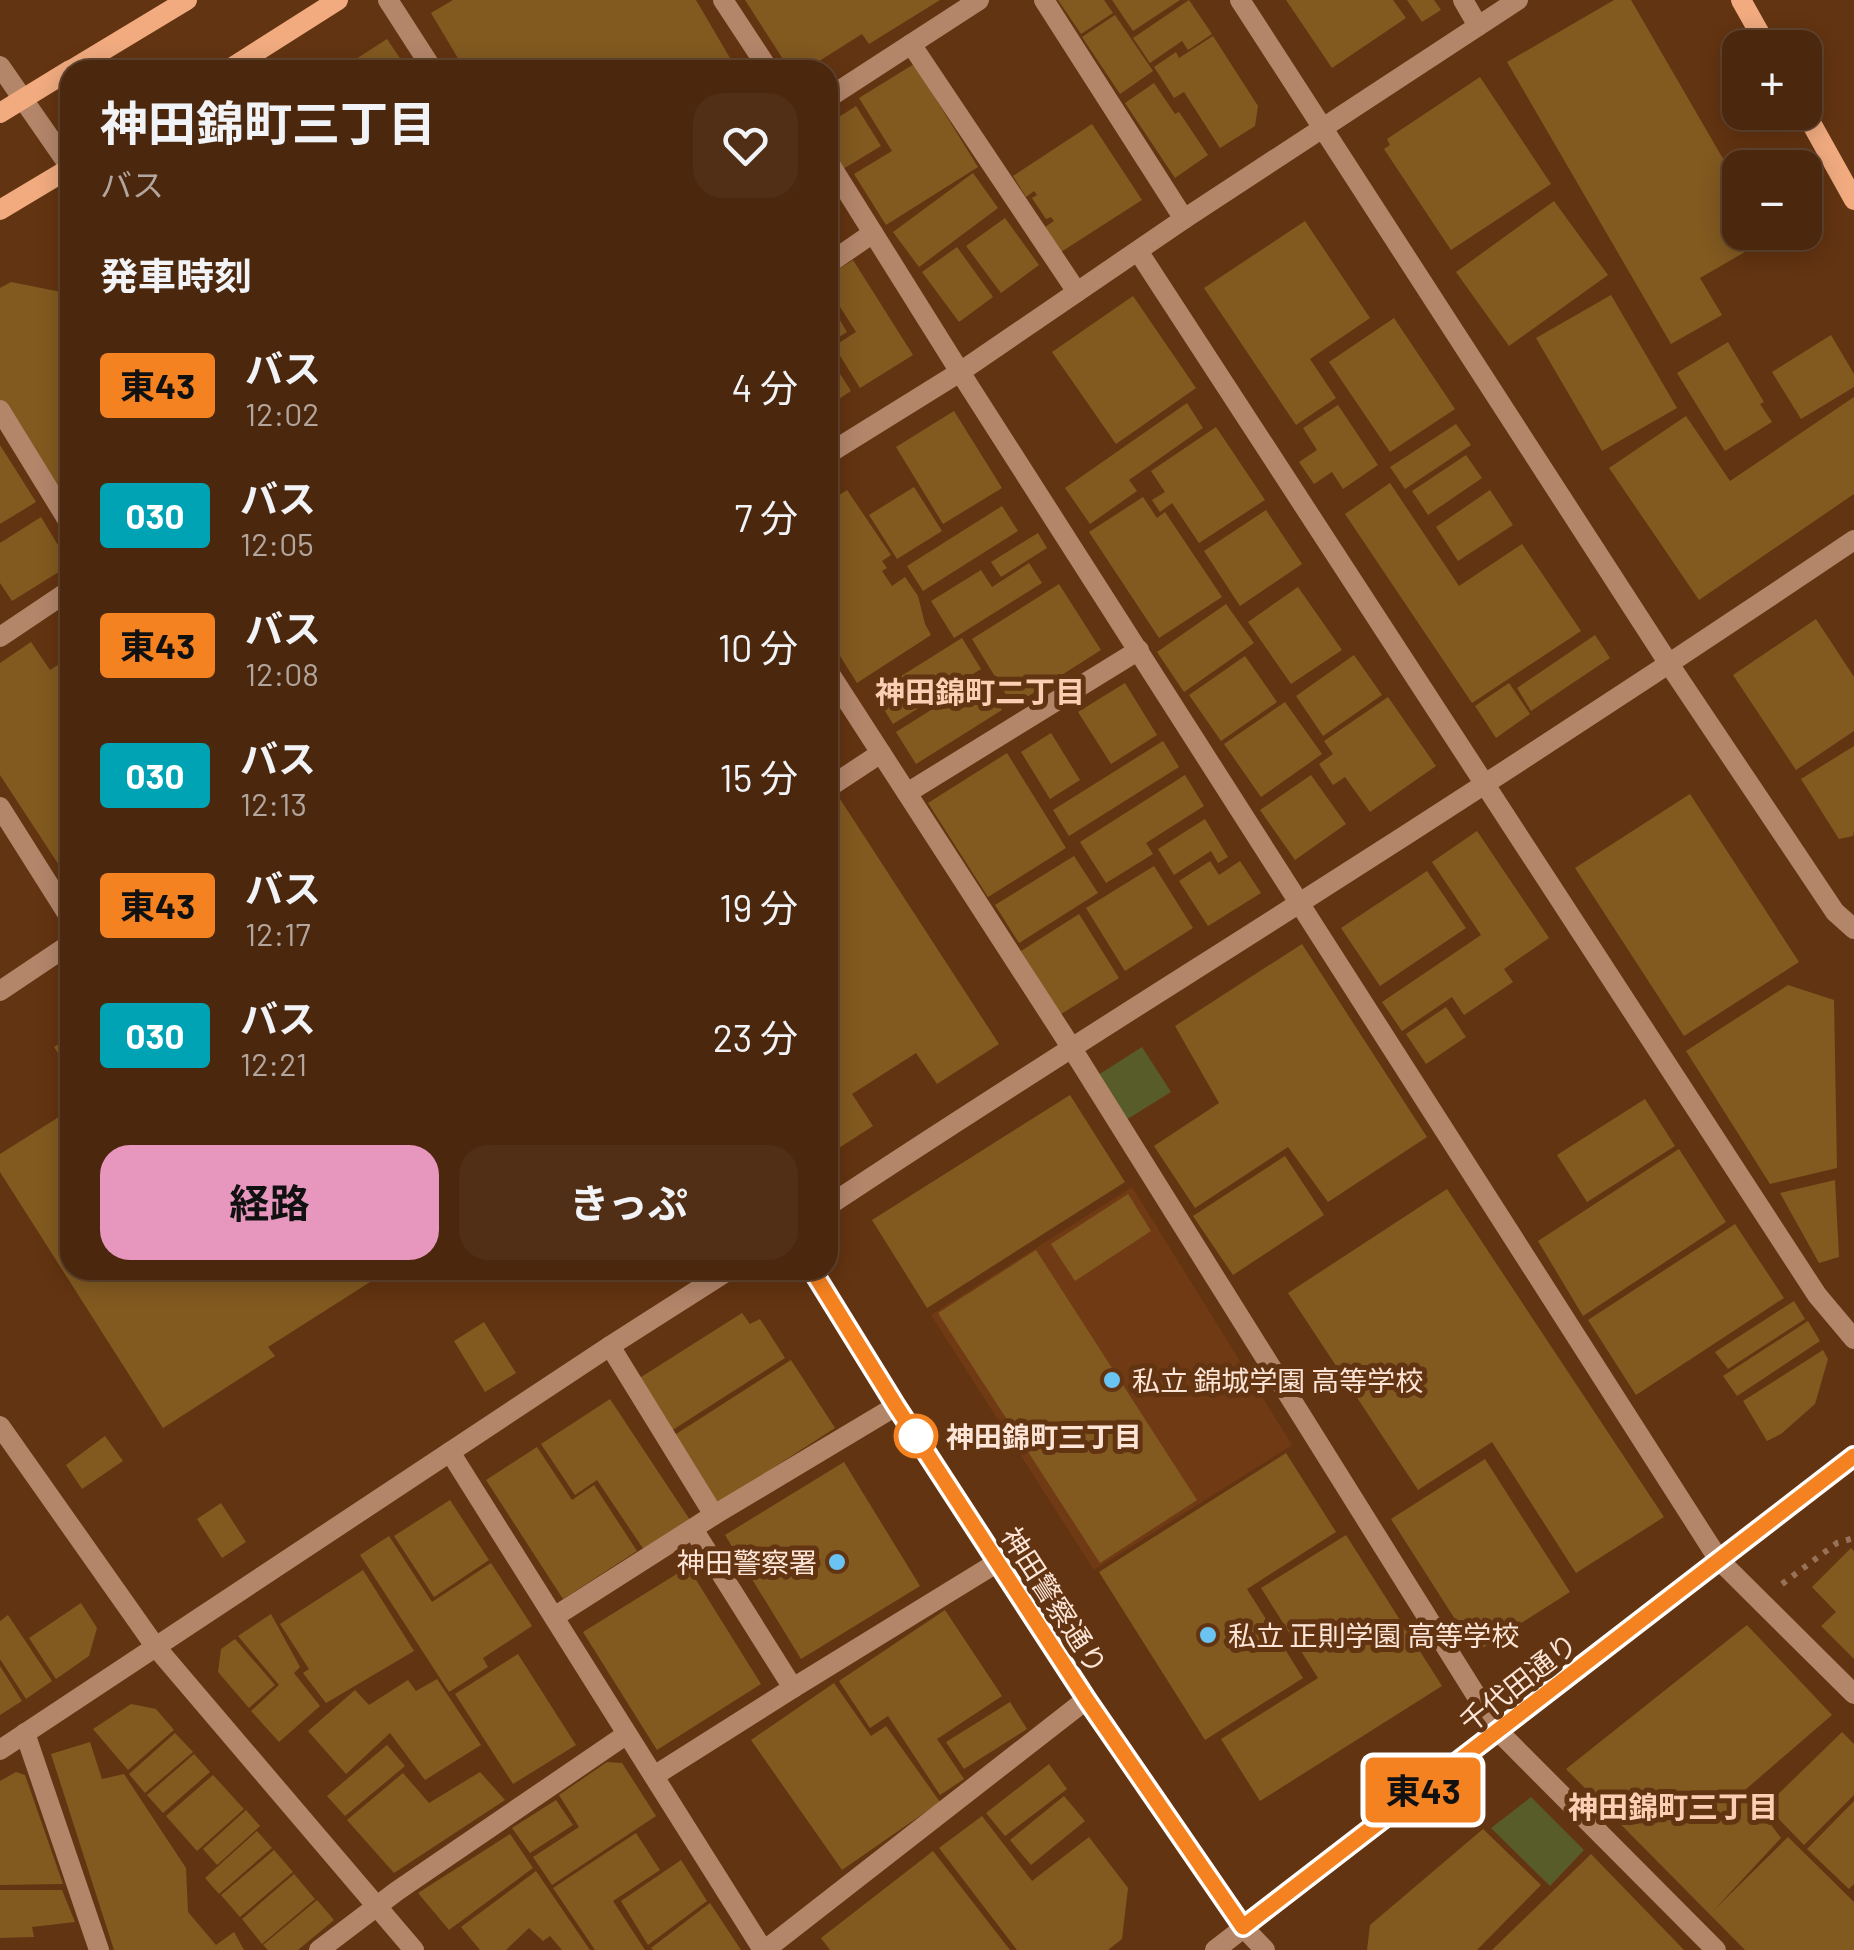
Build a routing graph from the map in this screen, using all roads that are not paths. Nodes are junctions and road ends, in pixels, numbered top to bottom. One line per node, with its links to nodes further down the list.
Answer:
1 (186, 0): 14 (main road)
2 (338, 0): 15 (main road)
3 (388, 0): 16 (street)
4 (723, 0): 17 (street)
5 (977, 0): 13 (street)
6 (1044, 0): 30 (street)
7 (1240, 0): 23 (street)
8 (1463, 0): 11 (street)
9 (1518, 0): 11 (street)
10 (1741, 0): 12 (main road)
11 (1478, 26): 23 (street)
12 (1758, 30)
13 (911, 44): 20 (street); 34 (street)
14 (87, 60)
15 (244, 60)
16 (427, 60)
17 (762, 60)
18 (0, 66): 21 (street)
19 (60, 76): 21 (main road)
20 (838, 91)
21 (23, 98): 22 (main road); 25 (street)
22 (0, 113)
23 (1322, 128): 30 (street); 43 (street)
24 (1815, 130): 28 (main road)
25 (60, 152)
26 (60, 173): 29 (main road)
27 (838, 177): 31 (street)
28 (1854, 200)
29 (0, 210)
30 (1184, 219): 32 (street)
31 (873, 232): 33 (street); 35 (street)
32 (1138, 251): 34 (street); 47 (street)
33 (838, 257)
34 (1078, 292): 35 (street)
35 (960, 372): 37 (street); 42 (street)
36 (0, 410): 38 (street)
37 (838, 448)
38 (60, 508)
39 (1854, 540): 43 (street)
40 (60, 597): 41 (street)
41 (0, 636)
42 (1139, 650): 48 (street); 51 (street)
43 (1669, 664): 47 (street); 52 (street)
44 (838, 686): 45 (street)
45 (881, 753): 46 (street); 48 (street)
46 (838, 781)
47 (1485, 783): 51 (street); 59 (street)
48 (907, 793): 55 (street)
49 (0, 808): 50 (street)
50 (60, 902)
51 (1299, 904): 55 (street); 67 (street)
52 (1854, 929)
53 (60, 951): 54 (street)
54 (0, 991)
55 (1071, 1046): 56 (street); 74 (street)
56 (838, 1199)
57 (713, 1280): 60 (street)
58 (818, 1280): 61 (street, 神田警察通り)
59 (1854, 1339)
60 (610, 1346): 63 (street); 65 (street)
61 (896, 1406): 65 (street); 68 (street, 神田警察通り)
62 (0, 1426): 70 (street)
63 (450, 1452): 69 (street); 70 (street)
64 (1854, 1456): 67 (street, 千代田通り)
65 (714, 1515): 66 (street)
66 (693, 1529): 69 (street); 71 (street)
67 (1719, 1560): 72 (street); 74 (street, 千代田通り)
68 (998, 1562): 71 (street); 73 (street, 神田警察通り)
69 (554, 1617): 75 (street)
70 (154, 1646): 76 (street); 78 (street)
71 (793, 1688): 77 (street)
72 (1854, 1694)
73 (1087, 1700): 79 (street, 神田警察通り); 83 (street)
74 (1499, 1732): 79 (street, 千代田通り); 86 (street)
75 (627, 1734): 77 (street); 78 (street)
76 (8, 1741): 80 (street)
77 (654, 1776): 83 (street)
78 (376, 1906): 81 (street); 82 (street)
79 (1243, 1927): 84 (street, 千代田通り); 85 (street, 神田警察通り)
80 (99, 1950)
81 (319, 1950)
82 (414, 1950)
83 (764, 1950)
84 (1215, 1950)
85 (1264, 1950)
86 (1716, 1950)

